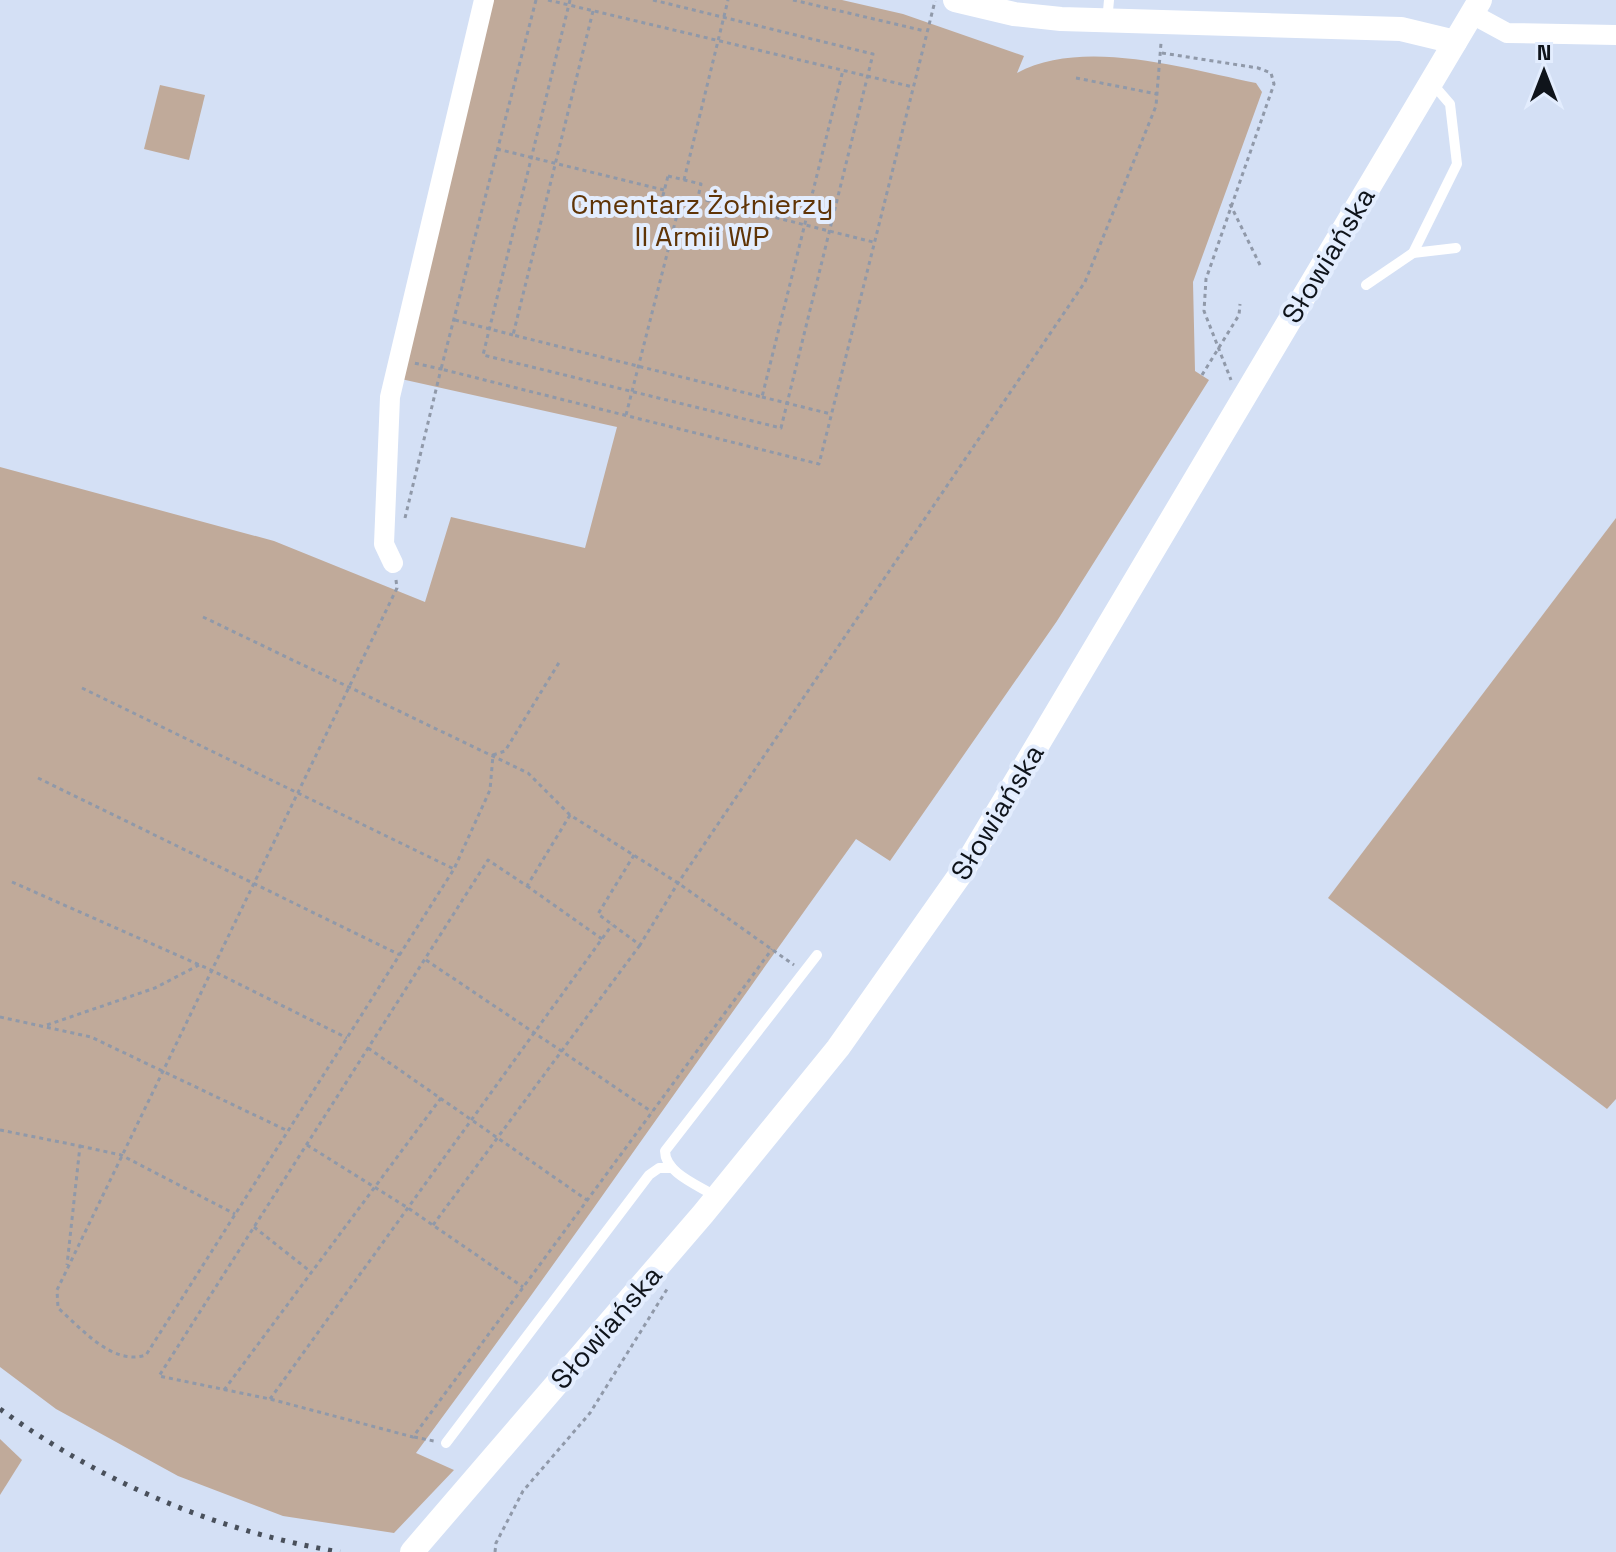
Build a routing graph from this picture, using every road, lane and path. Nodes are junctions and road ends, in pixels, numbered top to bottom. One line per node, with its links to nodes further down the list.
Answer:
1 (484, 0): 46 (street)
2 (536, 0): 26 (path)
3 (548, 0): 9 (path)
4 (653, 0): 13 (path)
5 (728, 0): 13 (path)
6 (793, 0): 15 (path)
7 (935, 0): 15 (path)
8 (955, 0): 12 (street)
9 (569, 2): 11 (path); 27 (path)
10 (1476, 7): 16 (street); 18 (street, Słowiańska)
11 (593, 11): 17 (path); 28 (path)
12 (1108, 11): 14 (street)
13 (724, 17): 17 (path); 21 (path)
14 (1160, 23): 18 (street); 19 (path)
15 (926, 31): 24 (path)
16 (1616, 35)
17 (718, 41): 20 (path); 29 (path)
18 (1455, 42): 23 (street, Słowiańska)
19 (1162, 53): 25 (path); 32 (path)
20 (843, 70): 21 (path); 34 (path)
21 (868, 76): 24 (path); 35 (path)
22 (1076, 78): 25 (path)
23 (1431, 82): 38 (lane); 100 (street, Słowiańska)
24 (913, 87): 36 (path)
25 (1157, 94): 70 (path)
26 (497, 149): 27 (path); 42 (path)
27 (532, 158): 28 (path); 43 (path)
28 (556, 163): 30 (path); 44 (path)
29 (684, 180): 30 (path); 31 (path)
30 (664, 190): 33 (path)
31 (698, 198): 33 (path); 34 (path)
32 (1230, 204): 39 (path); 45 (path)
33 (678, 211): 47 (path)
34 (805, 225): 35 (path); 52 (path)
35 (830, 231): 36 (path); 53 (path)
36 (874, 242): 54 (path)
37 (1456, 248): 38 (lane)
38 (1413, 253): 40 (lane)
39 (1261, 267)
40 (1366, 285)
41 (1240, 304): 45 (path)
42 (453, 320): 43 (path); 48 (path)
43 (489, 329): 44 (path); 51 (path)
44 (513, 335): 47 (path)
45 (1219, 348): 49 (path); 50 (path)
46 (399, 359): 48 (path); 57 (street)
47 (639, 366): 51 (path); 52 (path)
48 (441, 369): 55 (path); 56 (path)
49 (1202, 375)
50 (1231, 380)
51 (632, 392): 53 (path); 55 (path)
52 (762, 397): 53 (path)
53 (788, 403): 54 (path)
54 (831, 414): 55 (path)
55 (626, 415)
56 (405, 519)
57 (393, 563): 60 (path)
58 (203, 617): 60 (path)
59 (560, 661): 62 (path)
60 (349, 685): 62 (path); 64 (path)
61 (82, 688): 64 (path)
62 (493, 755): 65 (path); 67 (path)
63 (38, 778): 69 (path)
64 (297, 791): 67 (path); 69 (path)
65 (570, 815): 66 (path); 71 (path)
66 (634, 855): 70 (path); 72 (path)
67 (454, 869): 76 (path)
68 (12, 882): 79 (path)
69 (253, 883): 76 (path); 80 (path)
70 (678, 883): 74 (path); 75 (path)
71 (527, 886): 73 (path); 78 (path)
72 (613, 925): 73 (path); 74 (path)
73 (602, 939): 84 (path)
74 (640, 945): 87 (path)
75 (772, 949): 81 (path); 90 (path)
76 (400, 955): 85 (path)
77 (817, 955): 81 (lane)
78 (425, 959): 84 (path); 86 (path)
79 (199, 965): 80 (path); 83 (path)
80 (211, 970): 85 (path); 88 (path)
81 (804, 971): 98 (lane)
82 (0, 1017): 83 (path)
83 (43, 1026): 88 (path)
84 (535, 1033): 87 (path); 91 (path)
85 (347, 1038): 93 (path)
86 (368, 1048): 89 (path); 95 (path)
87 (562, 1051): 90 (path); 94 (path)
88 (163, 1069): 93 (path); 97 (path)
89 (441, 1098): 91 (path); 99 (path)
90 (652, 1112): 101 (path)
91 (472, 1120): 94 (path); 102 (path)
92 (0, 1130): 96 (path)
93 (288, 1131): 103 (path)
94 (498, 1138): 101 (path); 104 (path)
95 (307, 1145): 99 (path); 105 (path)
96 (80, 1146): 97 (path); 106 (path)
97 (121, 1155): 103 (path); 106 (path)
98 (672, 1168): 100 (lane); 113 (lane)
99 (375, 1187): 102 (path); 107 (path)
100 (717, 1197): 114 (street, Słowiańska)
101 (587, 1200): 109 (path)
102 (408, 1208): 104 (path); 111 (path)
103 (235, 1214): 106 (path)
104 (433, 1225): 109 (path)
105 (254, 1227): 107 (path); 110 (path)
106 (66, 1268)
107 (311, 1273): 110 (path)
108 (675, 1275): 115 (path)
109 (523, 1287): 112 (path)
110 (224, 1390): 111 (path)
111 (270, 1399): 112 (path)
112 (413, 1437): 113 (path)
113 (446, 1443)
114 (412, 1552)
115 (495, 1552)

